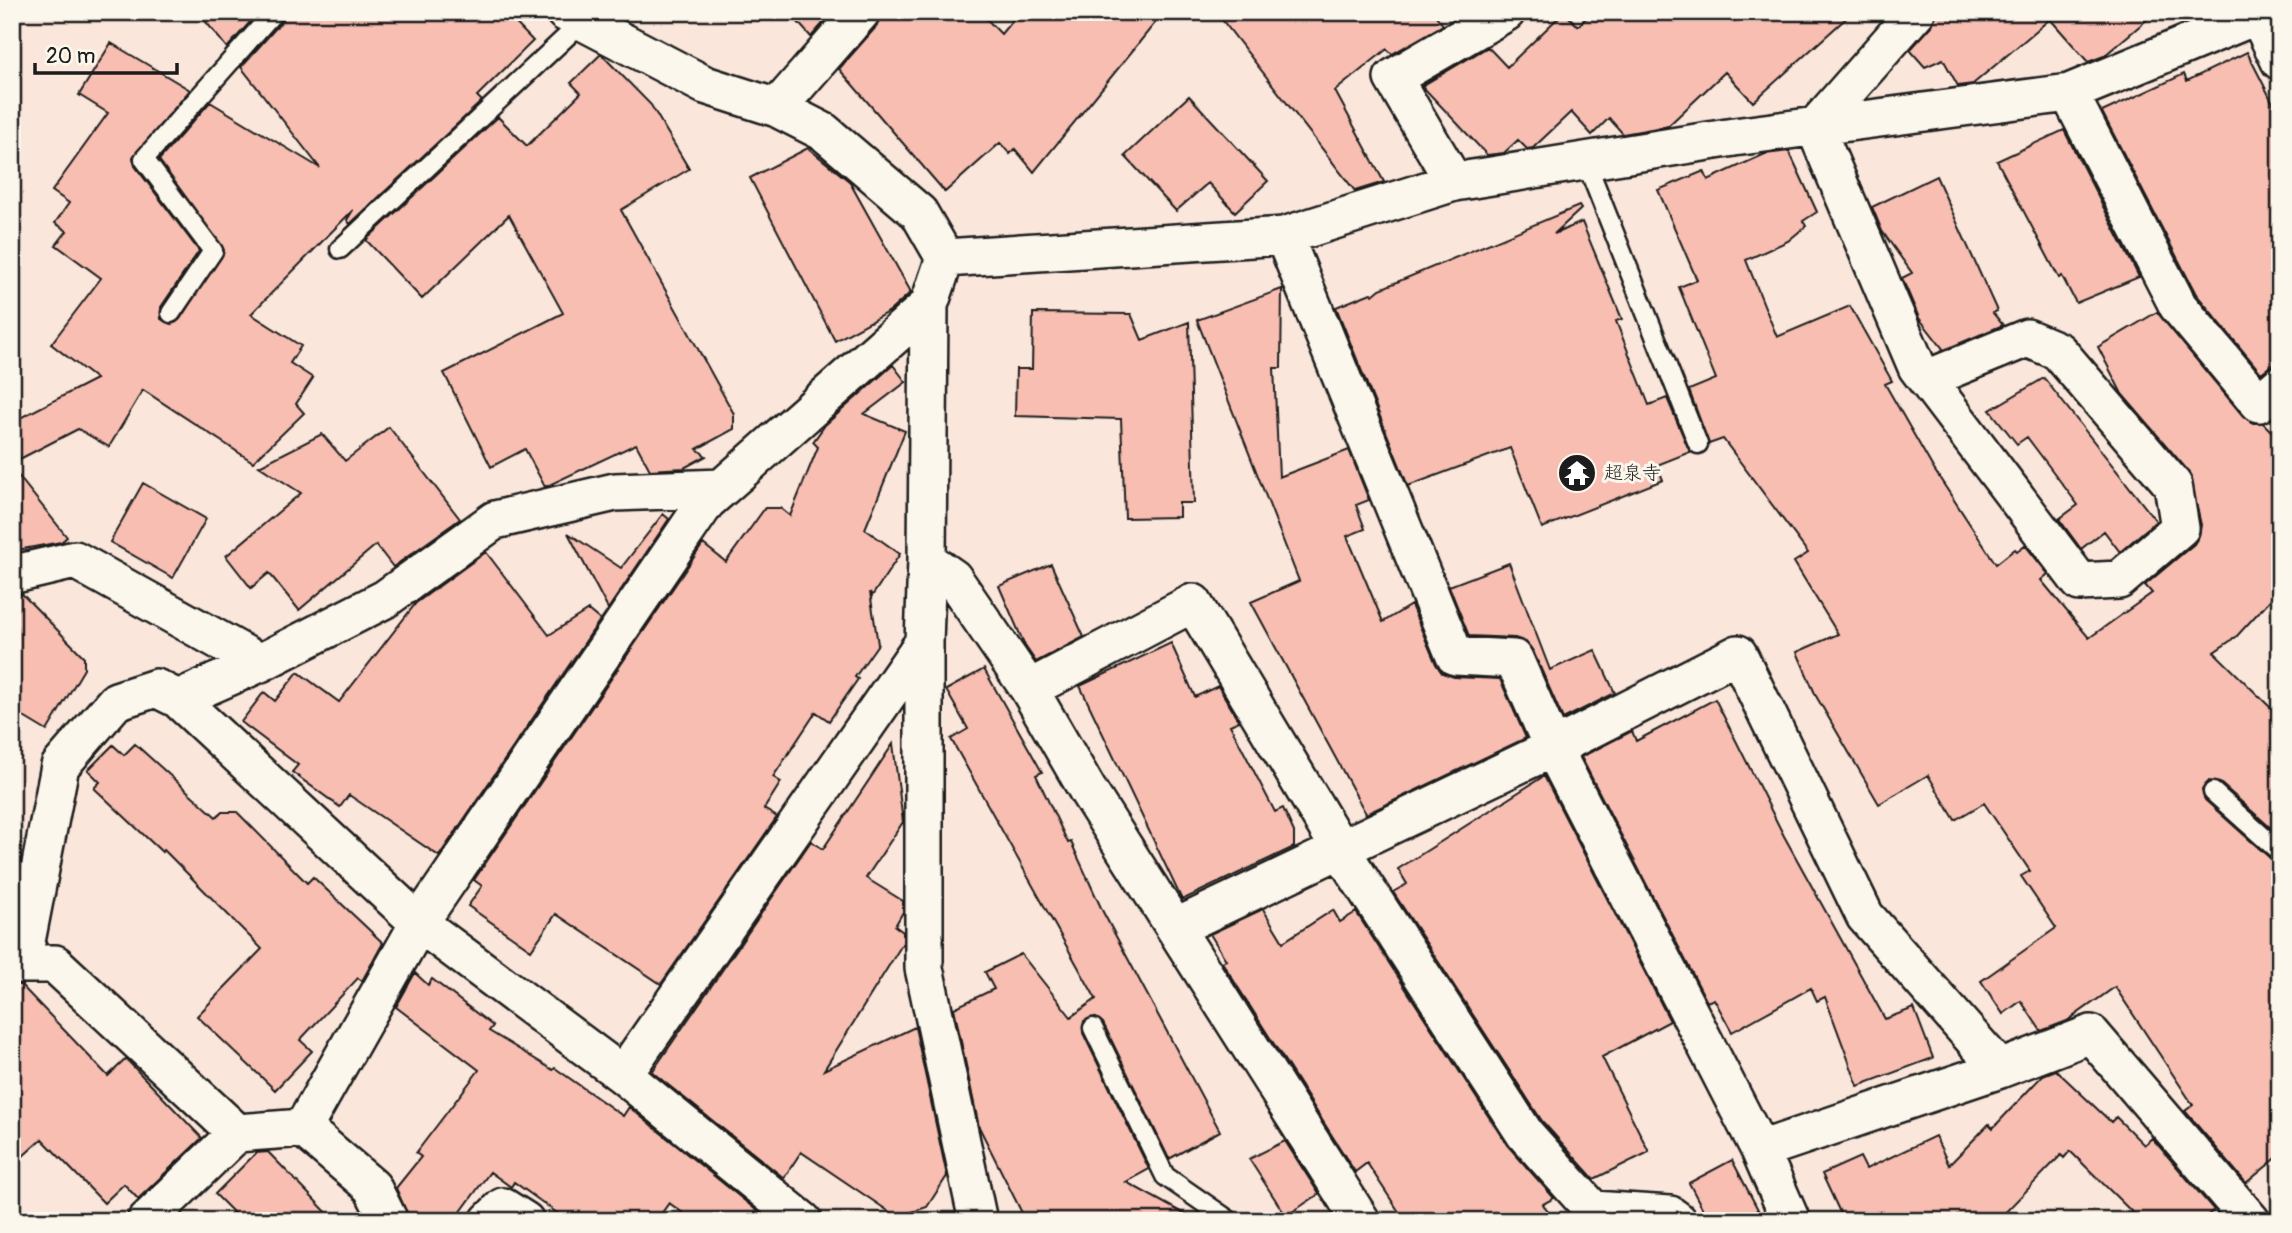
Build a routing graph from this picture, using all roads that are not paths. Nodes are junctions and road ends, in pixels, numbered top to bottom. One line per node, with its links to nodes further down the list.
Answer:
1 (274, 12): 17 (lane)
2 (861, 12): 9 (street)
3 (1506, 12): 12 (street)
4 (1916, 12): 10 (street)
5 (2262, 14): 7 (street); 8 (street)
6 (573, 18): 9 (street); 14 (lane)
7 (2280, 61)
8 (2069, 93): 10 (street); 19 (street)
9 (777, 108): 15 (street)
10 (1815, 127): 11 (street); 18 (street)
11 (1586, 162): 12 (street); 20 (lane)
12 (1454, 182): 13 (street)
13 (1284, 236): 15 (street); 28 (street)
14 (340, 249)
15 (945, 258): 16 (street)
16 (929, 305): 21 (street); 22 (street)
17 (171, 313)
18 (1927, 379): 18 (street)
19 (2280, 385)
20 (1698, 444)
21 (722, 488): 25 (street); 32 (street)
22 (927, 560): 24 (street); 26 (street)
23 (12, 572): 25 (street)
24 (924, 642): 37 (street); 44 (street)
25 (260, 663): 27 (street)
26 (1029, 689): 30 (street); 33 (street)
27 (178, 699): 32 (street); 34 (street)
28 (1553, 748): 30 (street); 36 (street); 40 (street)
29 (2213, 792): 31 (lane)
30 (1339, 847): 33 (street); 41 (street)
31 (2280, 852)
32 (419, 923): 37 (street); 38 (street)
33 (1177, 927): 42 (street)
34 (17, 963): 39 (street)
35 (1093, 1028): 50 (lane)
36 (2000, 1069): 40 (street); 43 (street)
37 (623, 1075): 49 (street)
38 (303, 1128): 39 (street); 46 (street)
39 (237, 1133): 45 (street)
40 (1760, 1150): 52 (street)
41 (1587, 1215): 51 (street)
42 (1354, 1218)
43 (2246, 1219)
44 (976, 1220)
45 (146, 1221)
46 (389, 1221)
47 (489, 1221): 48 (street)
48 (525, 1221)
49 (803, 1221)
50 (1230, 1221)
51 (1678, 1221)
52 (1791, 1221)

